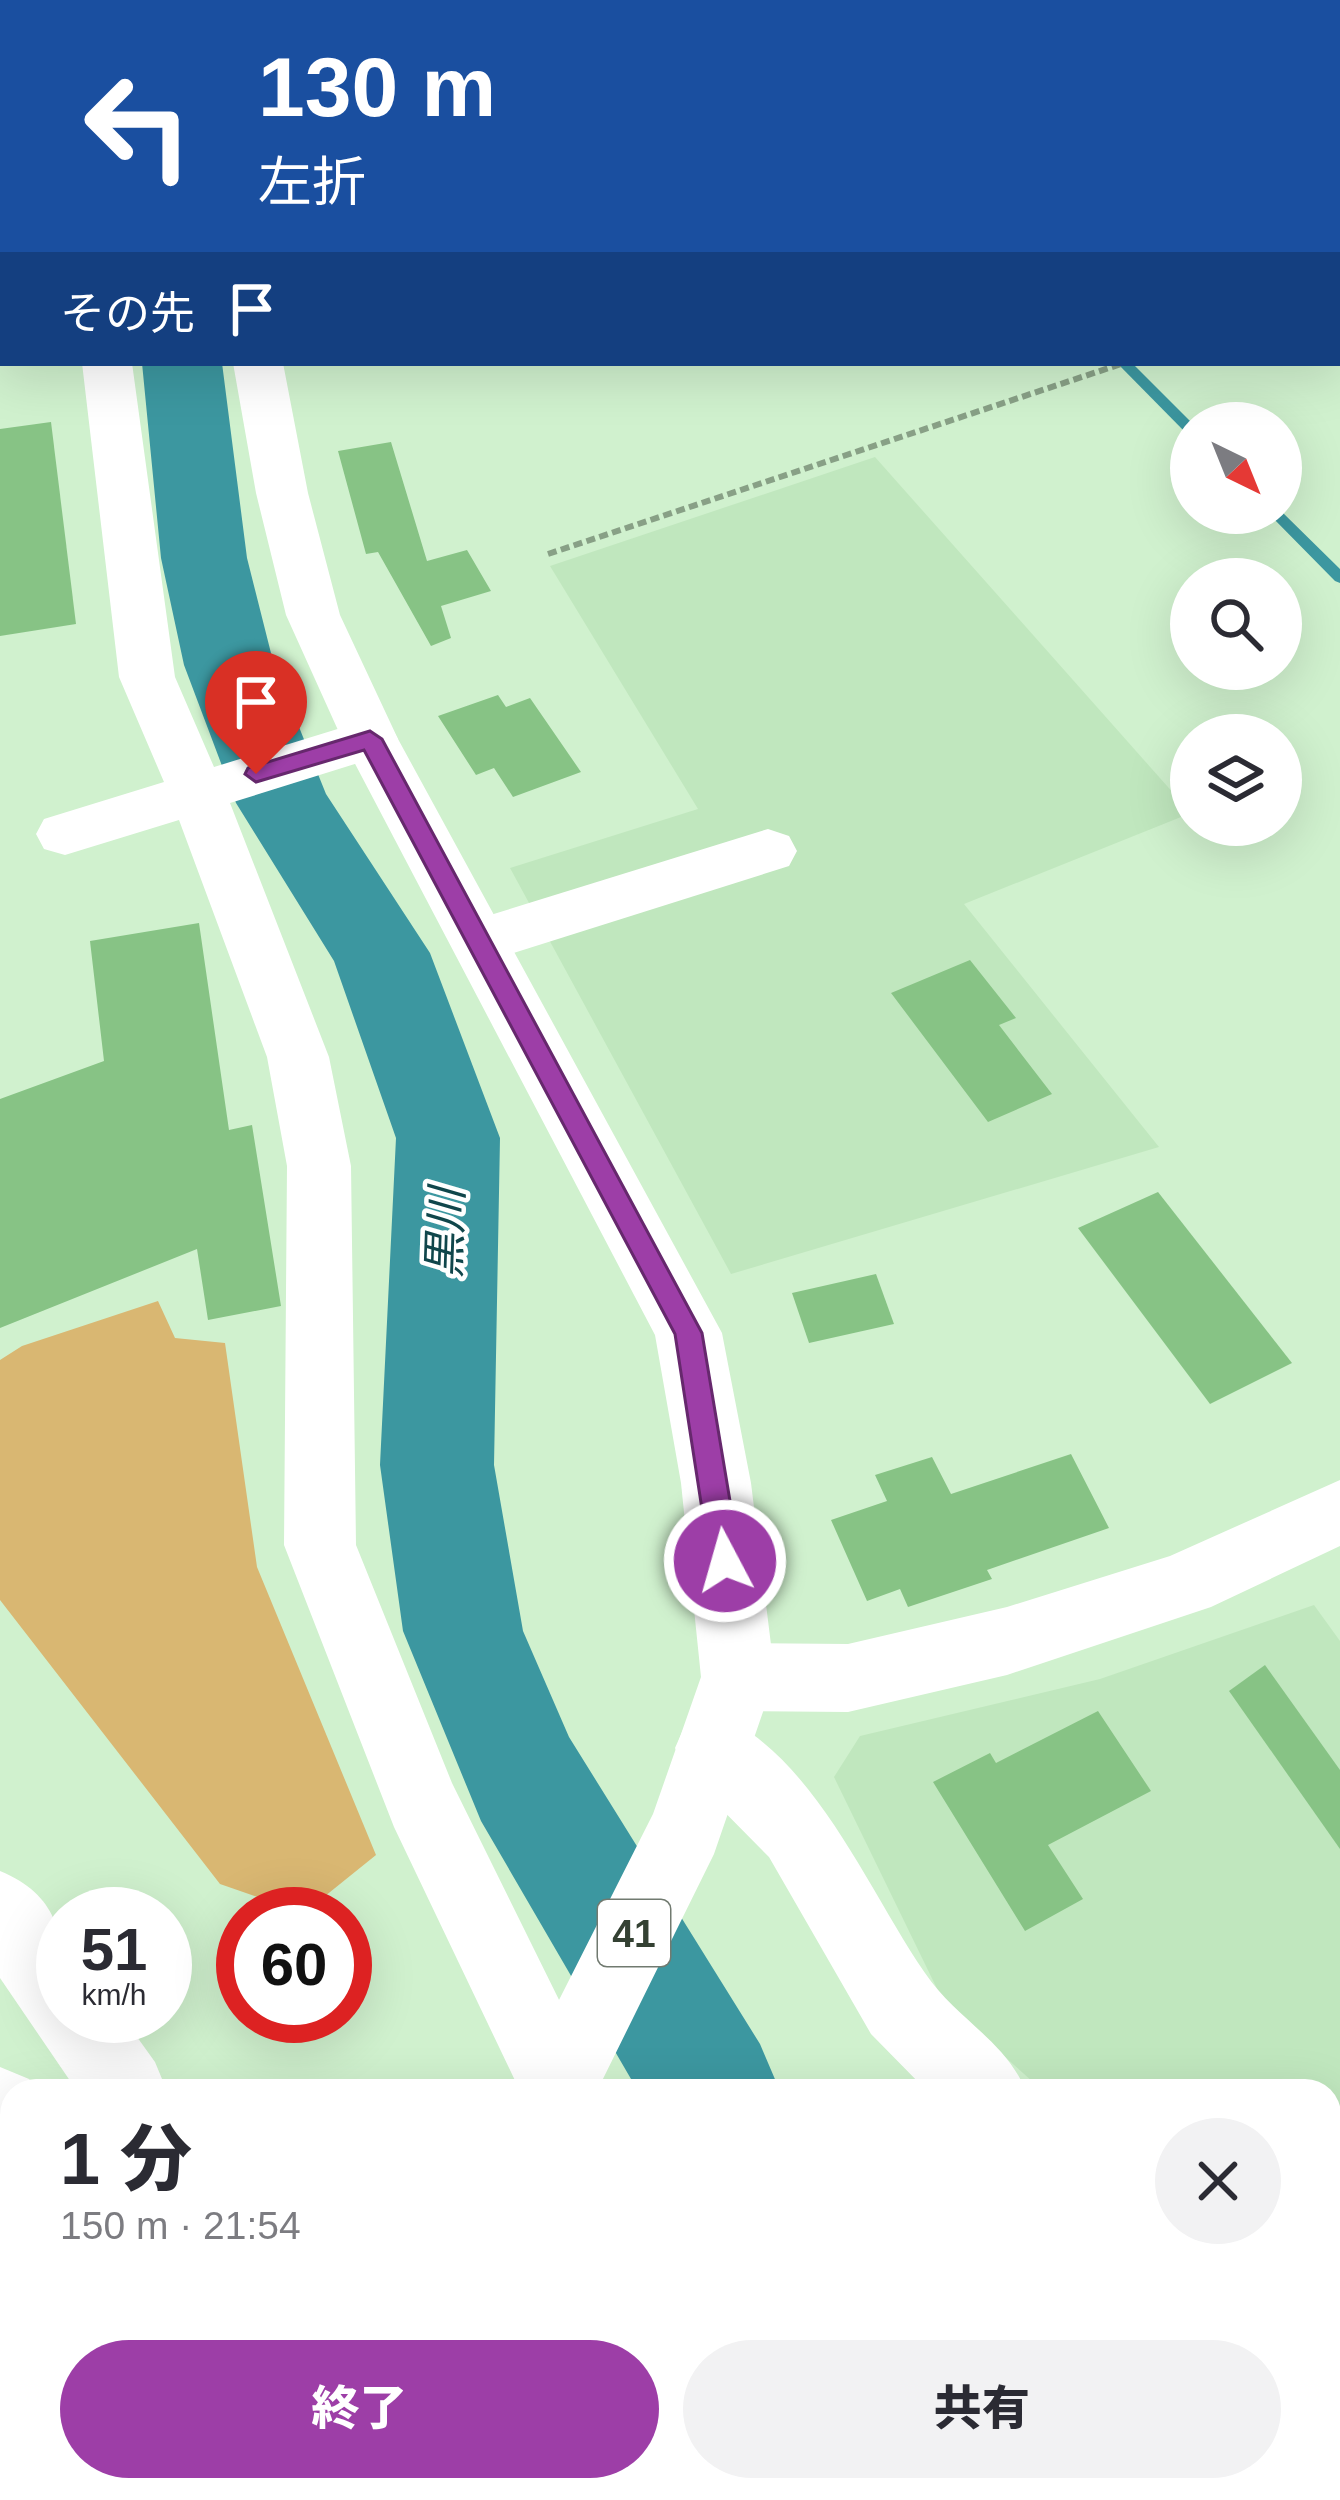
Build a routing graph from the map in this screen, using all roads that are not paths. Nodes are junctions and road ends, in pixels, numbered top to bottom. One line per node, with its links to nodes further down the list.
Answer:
1 (107, 366): 4 (main road)
2 (259, 366): 3 (main road, 41)
3 (348, 746): 4 (main road); 7 (main road, 41)
4 (210, 788): 5 (main road); 13 (main road)
5 (65, 834)
6 (768, 851): 7 (main road)
7 (478, 940): 9 (main road, 41)
8 (1340, 1512): 9 (main road)
9 (726, 1713): 13 (main road, 41); 15 (main road)
10 (0, 1910): 11 (main road)
11 (36, 1961)
12 (93, 2043): 14 (main road)
13 (564, 2076)
14 (119, 2079)
15 (974, 2079)

